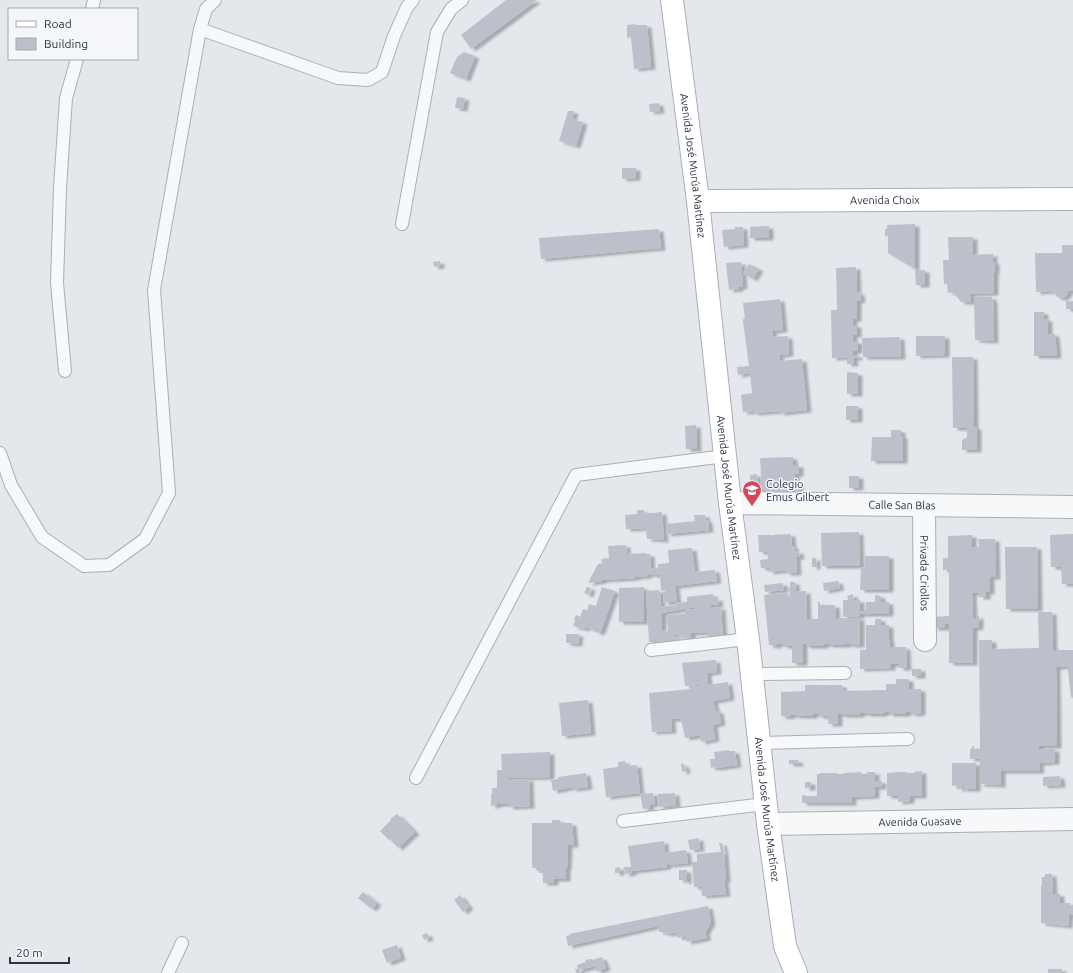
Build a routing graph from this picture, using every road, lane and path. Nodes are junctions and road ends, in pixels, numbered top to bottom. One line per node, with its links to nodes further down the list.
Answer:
1 (215, 0): 5 (lane)
2 (413, 0): 5 (lane)
3 (462, 0): 9 (lane)
4 (672, 0): 8 (main road, Avenida José Murúa Martínez)
5 (200, 29): 11 (lane)
6 (77, 60): 10 (lane)
7 (1073, 199): 8 (main road, Avenida Choix)
8 (698, 201): 12 (main road, Avenida José Murúa Martínez)
9 (402, 224)
10 (65, 371)
11 (0, 453)
12 (725, 456): 13 (main road, Avenida José Murúa Martínez); 23 (lane)
13 (730, 503): 14 (street, Calle San Blas); 16 (main road, Avenida José Murúa Martínez)
14 (924, 506): 15 (street, Calle San Blas); 17 (street, Privada Criollos)
15 (1073, 507)
16 (748, 639): 18 (lane); 20 (main road, Avenida José Murúa Martínez)
17 (925, 640)
18 (651, 650)
19 (844, 673): 20 (lane)
20 (751, 674): 22 (main road, Avenida José Murúa Martínez)
21 (908, 739): 22 (lane)
22 (760, 742): 24 (main road, Avenida José Murúa Martínez)
23 (416, 778)
24 (767, 814): 25 (street, Avenida Guasave); 26 (lane); 29 (main road, Avenida José Murúa Martínez)
25 (1073, 818)
26 (623, 821)
27 (182, 943): 28 (lane)
28 (168, 973)
29 (796, 973)

